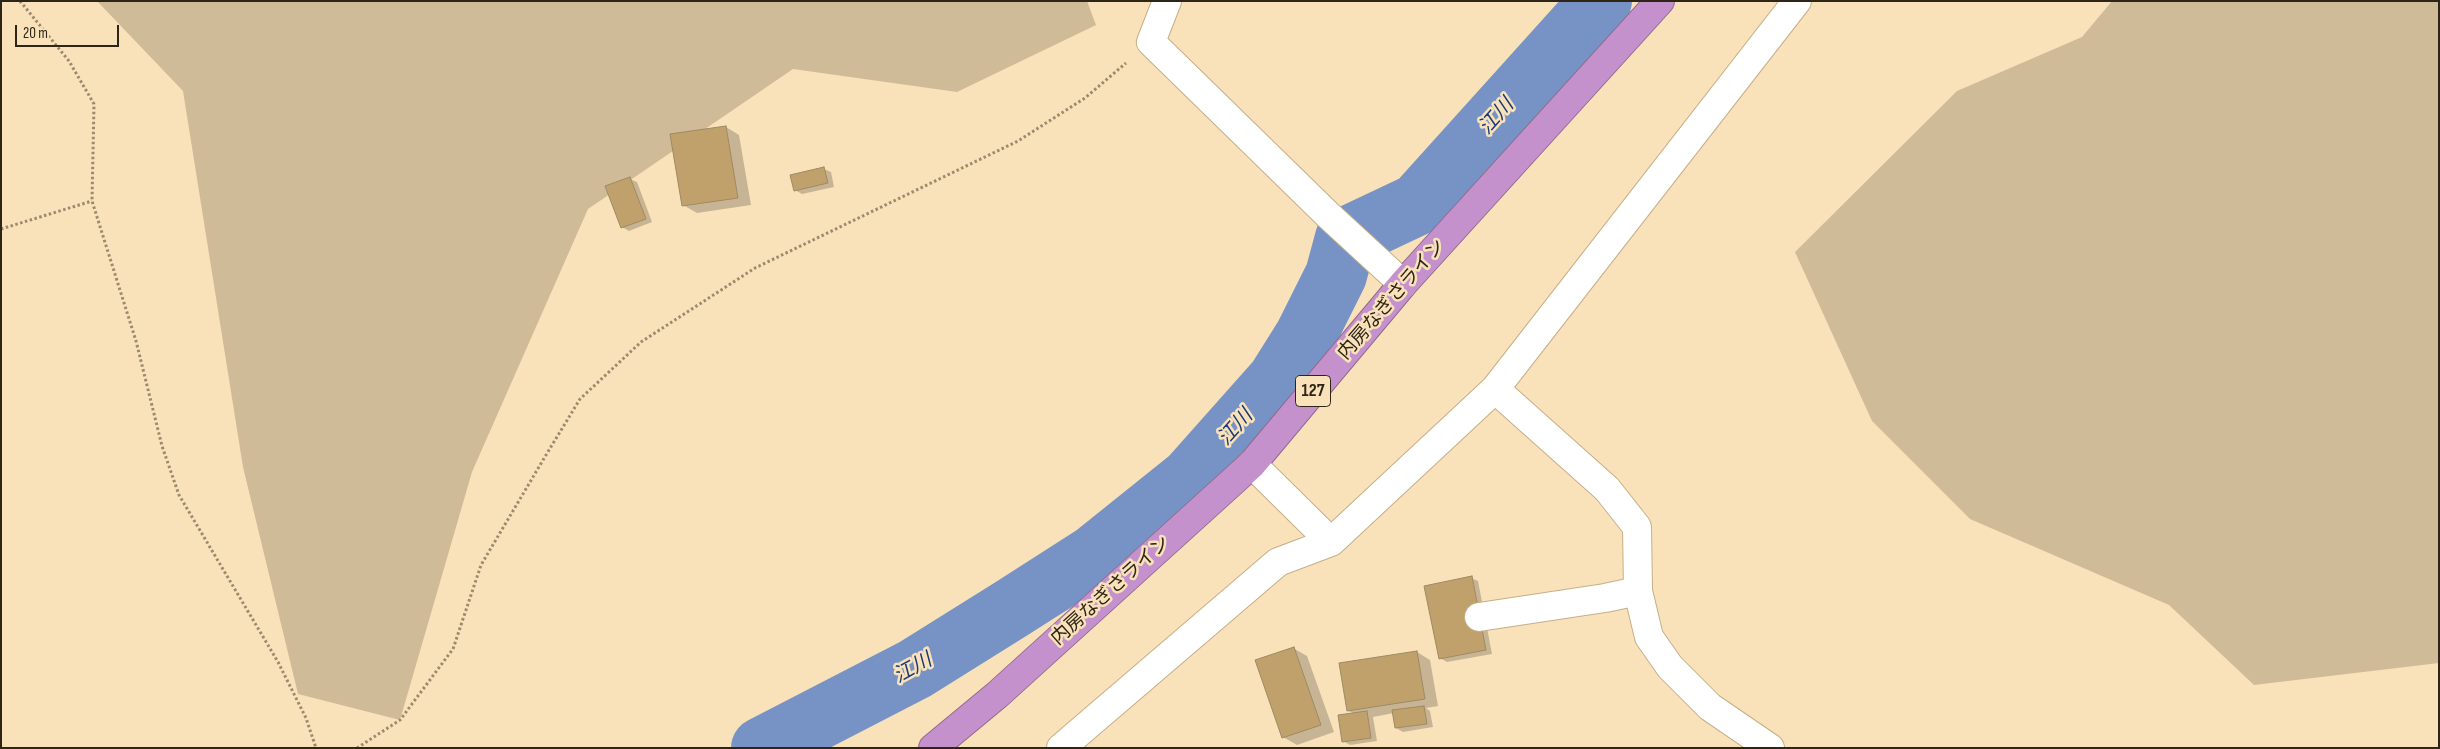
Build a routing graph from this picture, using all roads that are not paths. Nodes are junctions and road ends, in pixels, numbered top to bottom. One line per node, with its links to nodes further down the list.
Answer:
1 (1167, 1): 4 (street)
2 (1660, 1): 4 (highway, 内房なぎさライン / 127)
3 (1797, 1): 5 (street)
4 (1404, 284): 6 (highway, 内房なぎさライン / 127)
5 (1495, 389): 7 (street); 8 (street)
6 (1252, 464): 7 (street); 10 (highway, 内房なぎさライン / 127)
7 (1331, 542): 11 (street)
8 (1638, 590): 9 (street); 12 (street)
9 (1479, 616)
10 (934, 748)
11 (1061, 748)
12 (1770, 748)

